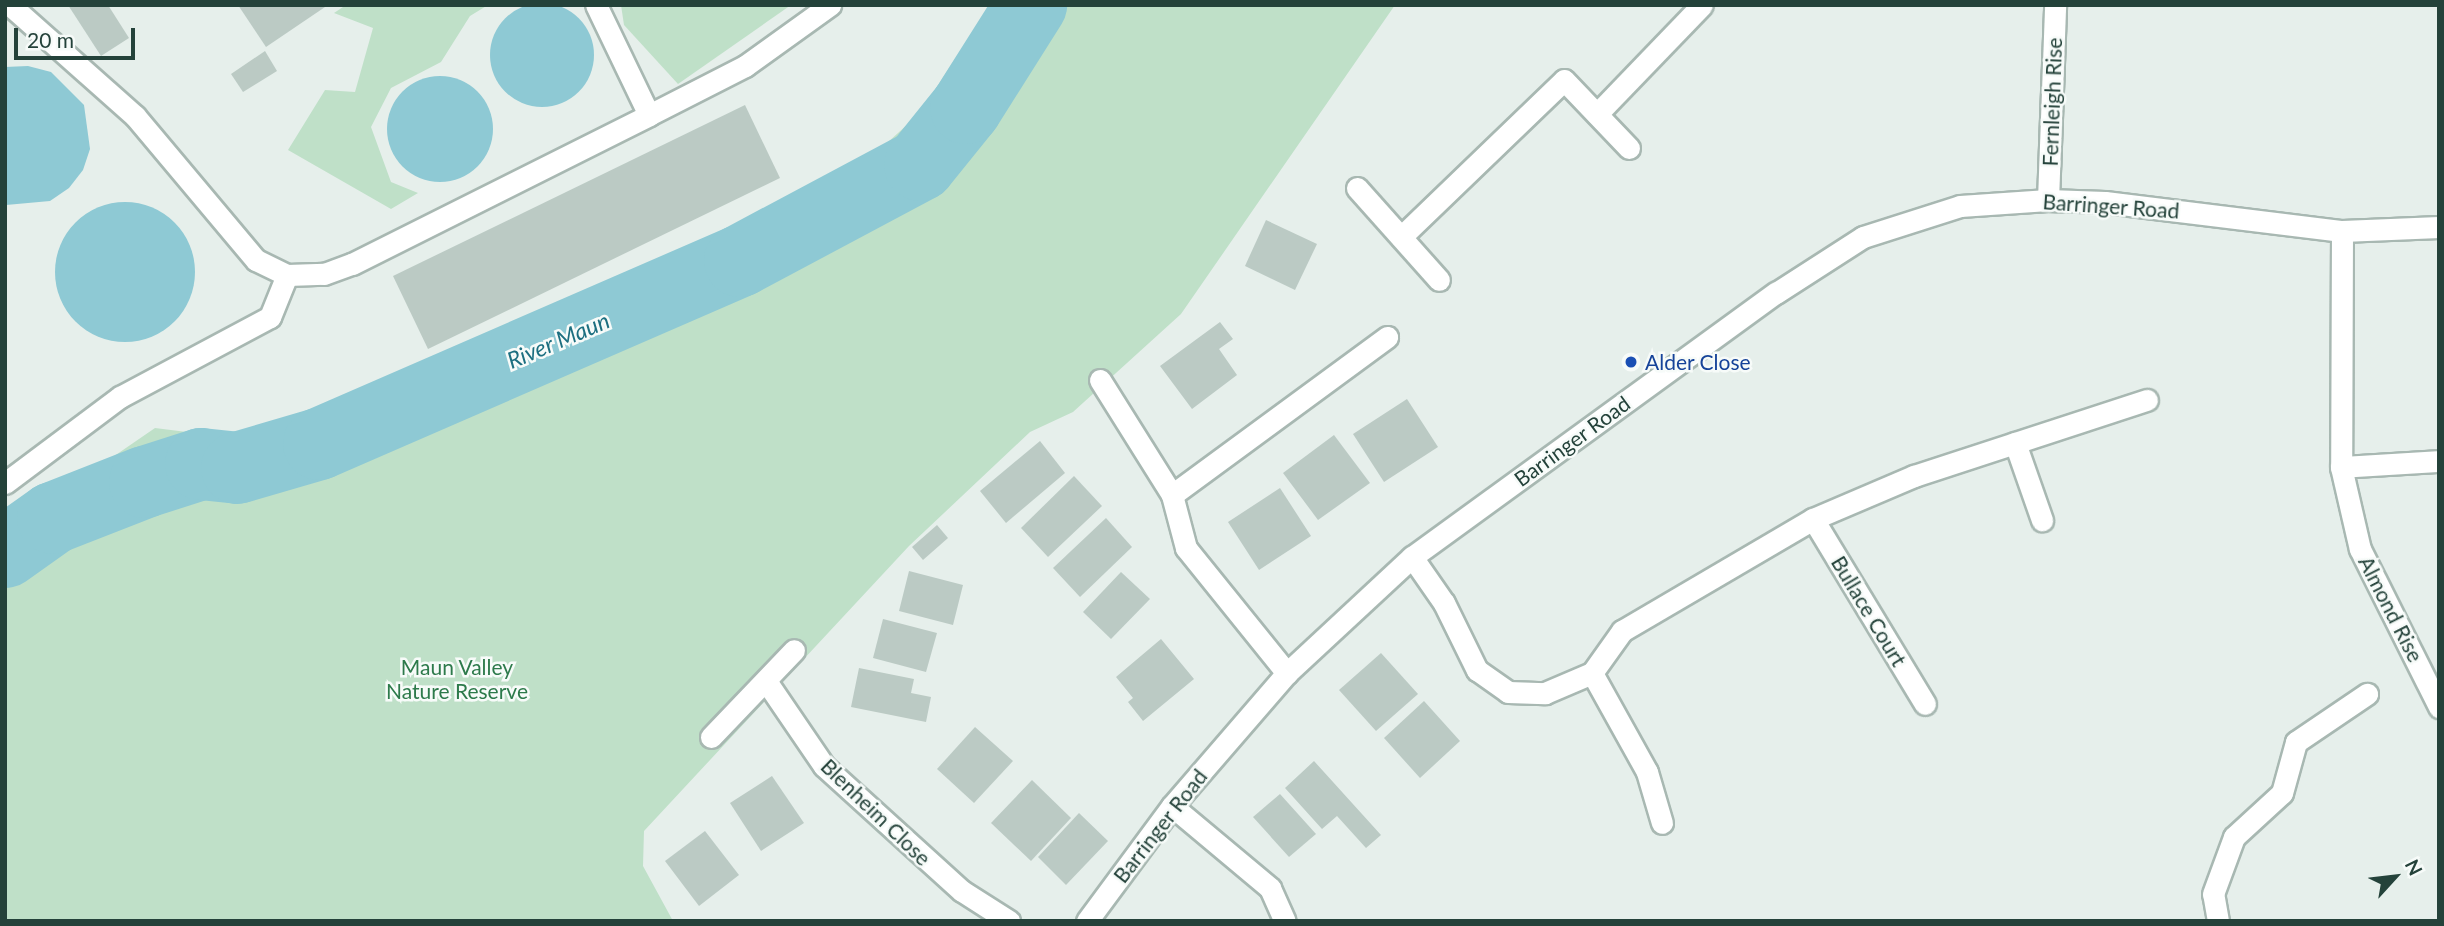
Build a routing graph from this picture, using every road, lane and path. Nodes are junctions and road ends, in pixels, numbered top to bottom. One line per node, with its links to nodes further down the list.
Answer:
1 (10, 5): 14 (street)
2 (596, 5): 7 (street)
3 (830, 5): 7 (street)
4 (1702, 5): 6 (street)
5 (2056, 5): 10 (street, Fernleigh Rise)
6 (1597, 114): 8 (street); 13 (street)
7 (649, 115): 14 (street)
8 (1629, 148)
9 (1357, 188): 13 (street)
10 (2048, 200): 12 (street, Barringer Road); 26 (street, Barringer Road)
11 (2439, 227): 12 (street, Barringer Road)
12 (2342, 231): 21 (street, Almond Rise)
13 (1401, 237): 15 (street)
14 (286, 275): 22 (street)
15 (1439, 280)
16 (1387, 337): 23 (street)
17 (1100, 380): 23 (street)
18 (2147, 400): 19 (street)
19 (2015, 443): 24 (street); 25 (street)
20 (2439, 461): 21 (street)
21 (2342, 467): 33 (street, Almond Rise)
22 (5, 483)
23 (1172, 495): 28 (street)
24 (1813, 519): 29 (street); 32 (street, Bullace Court)
25 (2042, 520)
26 (1412, 557): 28 (street, Barringer Road); 29 (street)
27 (794, 650): 30 (street)
28 (1287, 673): 35 (street, Barringer Road)
29 (1592, 673): 36 (street)
30 (766, 681): 34 (street); 37 (street, Blenheim Close)
31 (2367, 694): 40 (street)
32 (1925, 704)
33 (2439, 707)
34 (711, 737)
35 (1172, 807): 38 (street, Barringer Road); 39 (street)
36 (1662, 822)
37 (1009, 921)
38 (1087, 921)
39 (1285, 921)
40 (2218, 921)

